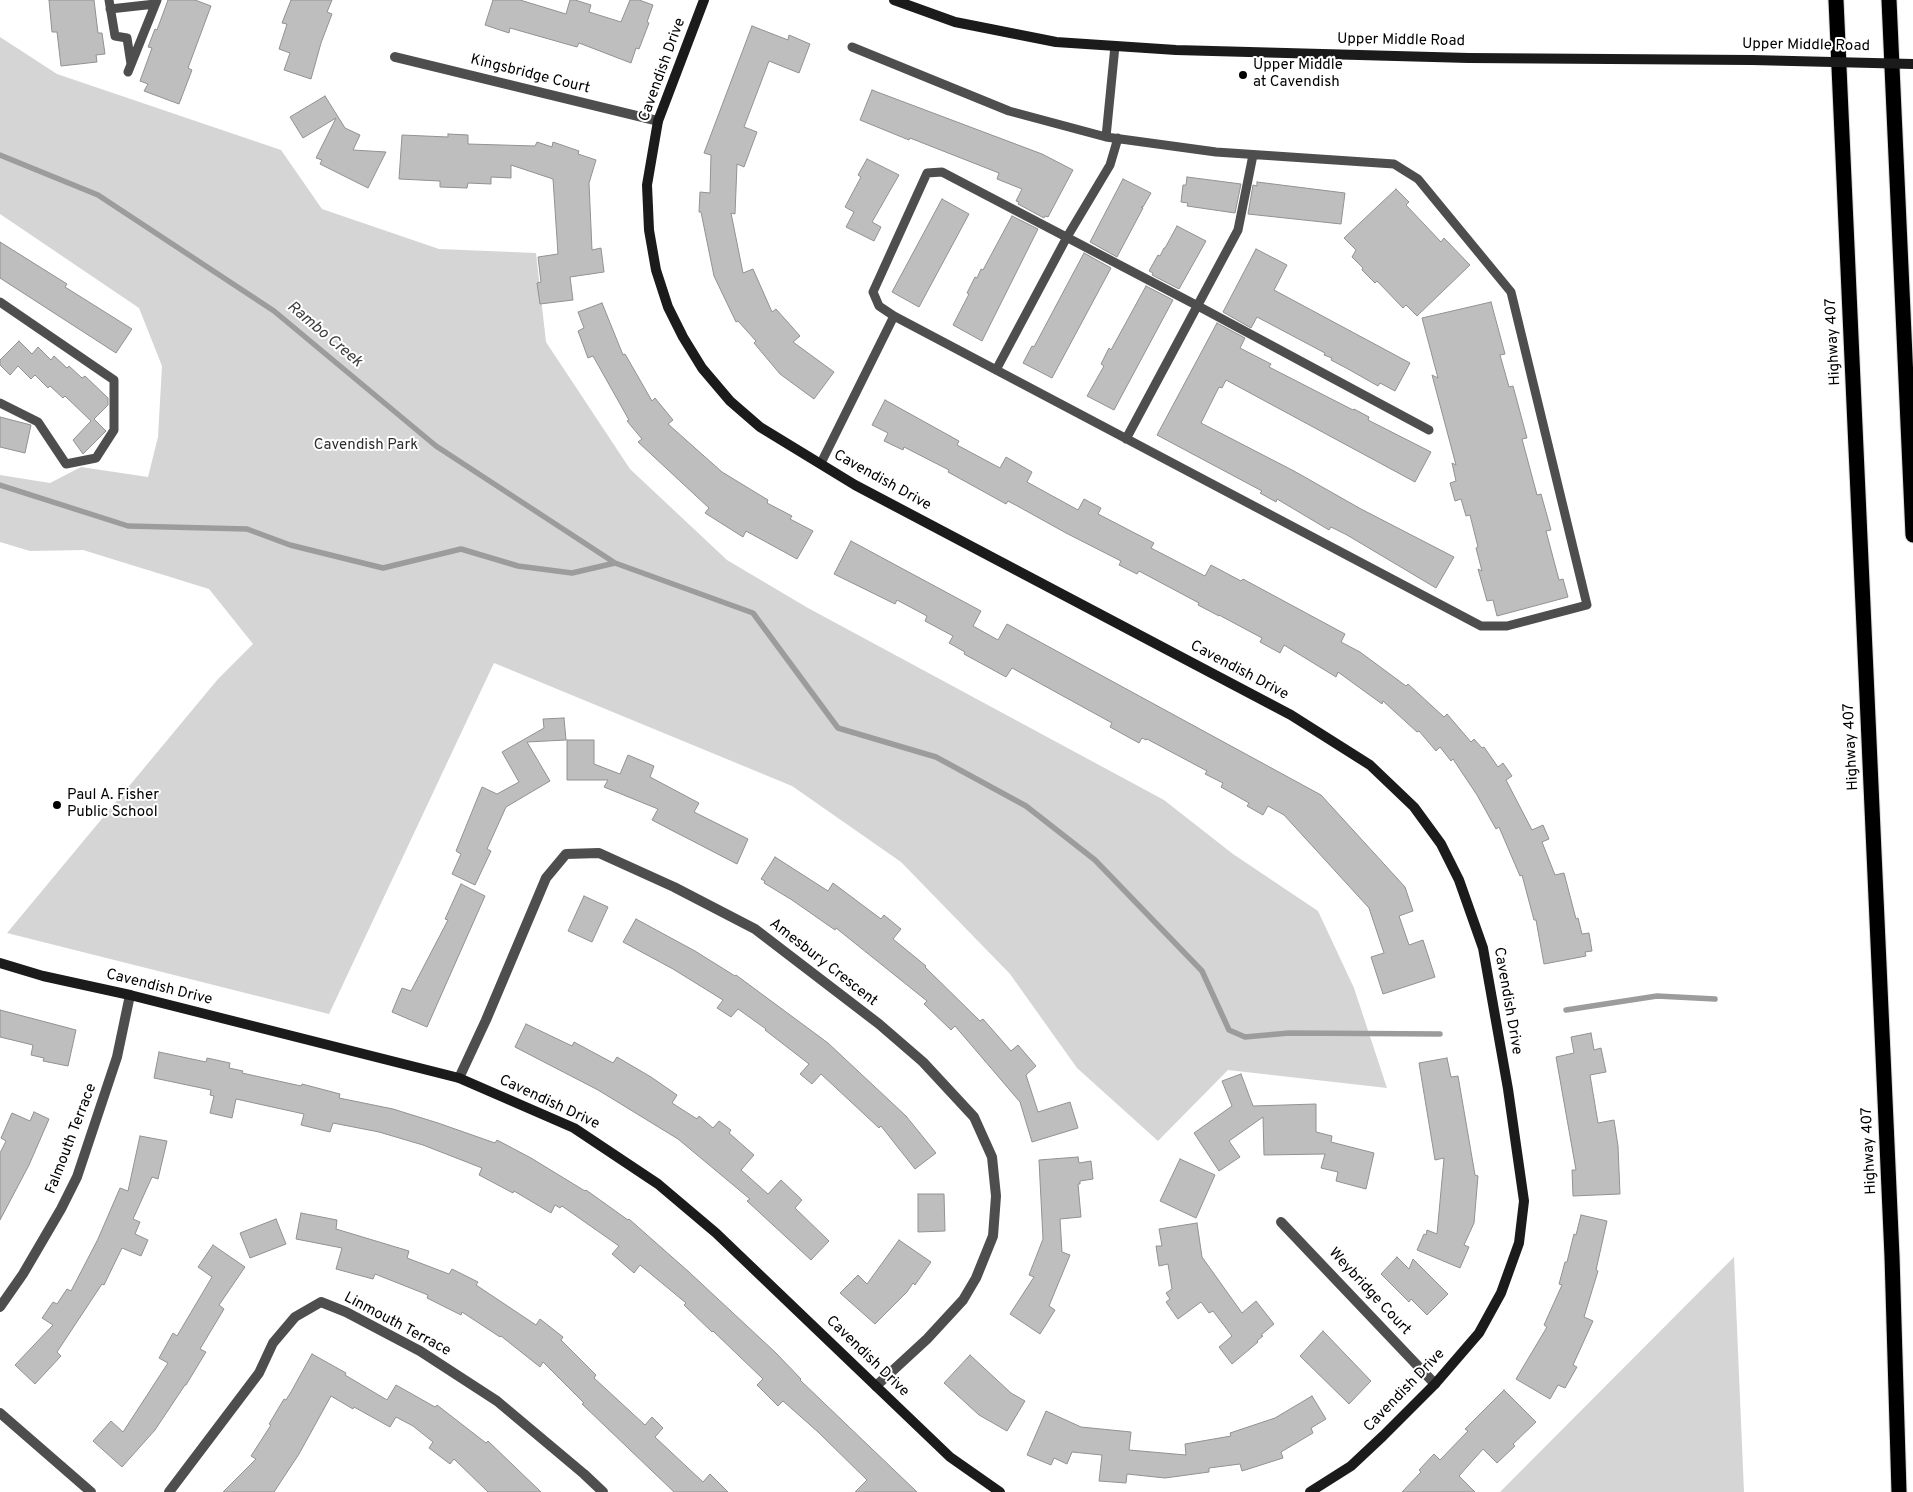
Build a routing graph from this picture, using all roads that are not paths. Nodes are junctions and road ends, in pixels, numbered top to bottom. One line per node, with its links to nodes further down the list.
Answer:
1 (704, 0): 11 (street, Cavendish Drive)
2 (894, 0): 7 (street, Upper Middle Road)
3 (1836, 0): 38 (highway, Highway 407)
4 (1889, 0): 24 (highway)
5 (156, 2): 6 (lane); 6 (lane)
6 (109, 5)
7 (1115, 46): 10 (street, Upper Middle Road, bridge); 12 (lane)
8 (852, 47): 12 (lane)
9 (394, 57): 11 (street, Kingsbridge Court)
10 (1913, 64)
11 (658, 121): 23 (street, Cavendish Drive)
12 (1106, 137): 13 (lane)
13 (1118, 138): 14 (lane); 15 (lane)
14 (1253, 155): 17 (lane); 22 (lane)
15 (1067, 237): 17 (lane); 18 (lane); 19 (lane)
16 (0, 302): 20 (lane)
17 (1198, 306): 21 (lane); 22 (lane)
18 (894, 316): 19 (lane); 23 (lane)
19 (996, 370): 22 (lane)
20 (0, 403)
21 (1429, 430)
22 (1126, 439)
23 (820, 464): 30 (street, Cavendish Drive)
24 (1913, 535)
25 (0, 963): 26 (street, Cavendish Drive)
26 (130, 995): 27 (street, Cavendish Drive); 29 (street, Falmouth Terrace)
27 (459, 1078): 31 (street, Cavendish Drive); 31 (street, Amesbury Crescent)
28 (1282, 1222): 30 (street, Weybridge Court)
29 (0, 1307)
30 (1435, 1384): 37 (street, Cavendish Drive)
31 (876, 1386): 36 (street, Cavendish Drive)
32 (0, 1413): 33 (street)
33 (91, 1492)
34 (169, 1492): 35 (street, Linmouth Terrace)
35 (603, 1492)
36 (1000, 1492)
37 (1310, 1492)
38 (1899, 1492)

